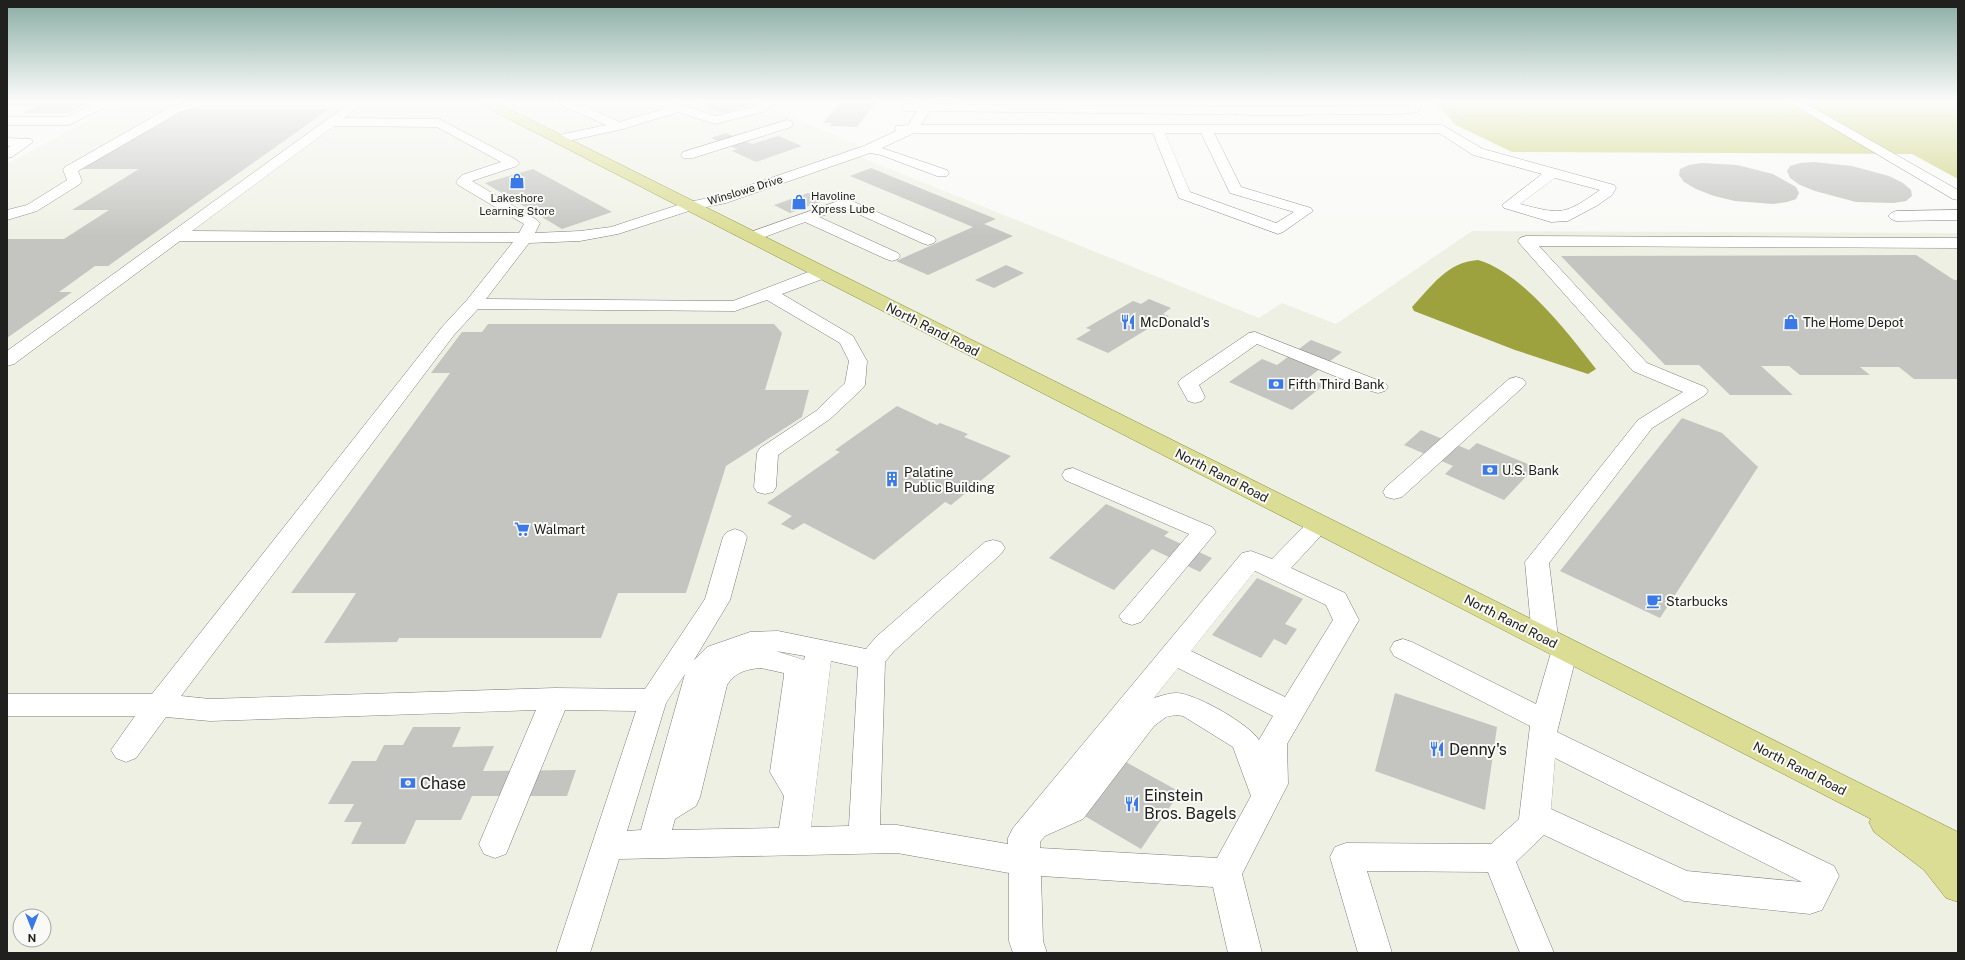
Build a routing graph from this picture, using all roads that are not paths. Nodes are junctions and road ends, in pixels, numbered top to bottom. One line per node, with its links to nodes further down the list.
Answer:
1 (18, 147): 14 (street)
2 (110, 147): 21 (street)
3 (297, 147): 24 (street)
4 (482, 147): 25 (street)
5 (574, 147): 19 (main road, North Rand Road)
6 (714, 147): 15 (street)
7 (838, 147): 19 (street, Winslowe Drive)
8 (874, 147): 13 (street, Winslowe Drive)
9 (1164, 147): 10 (street)
10 (1214, 147)
11 (1470, 147): 17 (street)
12 (1873, 147): 18 (street)
13 (869, 149): 16 (street); 19 (street, Winslowe Drive)
14 (7, 154)
15 (688, 155)
16 (942, 173)
17 (1553, 173): 17 (street)
18 (1958, 196)
19 (689, 206): 25 (street); 26 (main road, North Rand Road)
20 (1958, 214): 22 (street)
21 (7, 215)
22 (1896, 216)
23 (806, 217): 26 (street); 27 (street); 29 (street)
24 (176, 236): 25 (street); 33 (street)
25 (525, 237): 32 (street)
26 (751, 237): 30 (main road, North Rand Road)
27 (928, 240)
28 (1958, 243): 45 (street)
29 (892, 256)
30 (822, 273): 31 (street); 40 (main road, North Rand Road)
31 (769, 294): 32 (street); 38 (street)
32 (474, 304): 53 (street)
33 (7, 360)
34 (1516, 383): 39 (street)
35 (1378, 386): 36 (street)
36 (1195, 397)
37 (1073, 475): 44 (street)
38 (765, 487)
39 (1394, 492)
40 (1319, 524): 43 (street); 45 (main road, North Rand Road)
41 (734, 537): 51 (street)
42 (993, 548): 49 (street)
43 (1275, 570): 48 (street); 54 (street)
44 (1132, 616)
45 (1555, 643): 55 (street); 57 (main road, North Rand Road)
46 (819, 649): 49 (street); 58 (street); 60 (street)
47 (1402, 649): 55 (street)
48 (1174, 654): 54 (street); 62 (street)
49 (872, 660): 63 (street)
50 (555, 700): 51 (street); 53 (street); 65 (street)
51 (653, 700): 67 (street)
52 (7, 705): 53 (street)
53 (159, 705): 56 (street)
54 (1291, 712): 59 (street)
55 (1543, 730): 61 (street); 61 (street)
56 (126, 750)
57 (1848, 793): 68 (main road, North Rand Road); 72 (main road)
58 (800, 795): 60 (street); 64 (street)
59 (1266, 796): 62 (street); 71 (street)
60 (662, 812): 66 (street)
61 (1534, 816): 69 (street)
62 (1033, 827): 70 (street)
63 (864, 840): 64 (street); 70 (street)
64 (793, 842): 66 (street)
65 (495, 844)
66 (653, 844): 67 (street)
67 (608, 845): 73 (street)
68 (1958, 848)
69 (1498, 858): 76 (street); 77 (street)
70 (1025, 861): 71 (street); 74 (street)
71 (1226, 873): 75 (street)
72 (1958, 887)
73 (573, 953)
74 (1030, 953)
75 (1245, 953)
76 (1375, 953)
77 (1537, 953)

